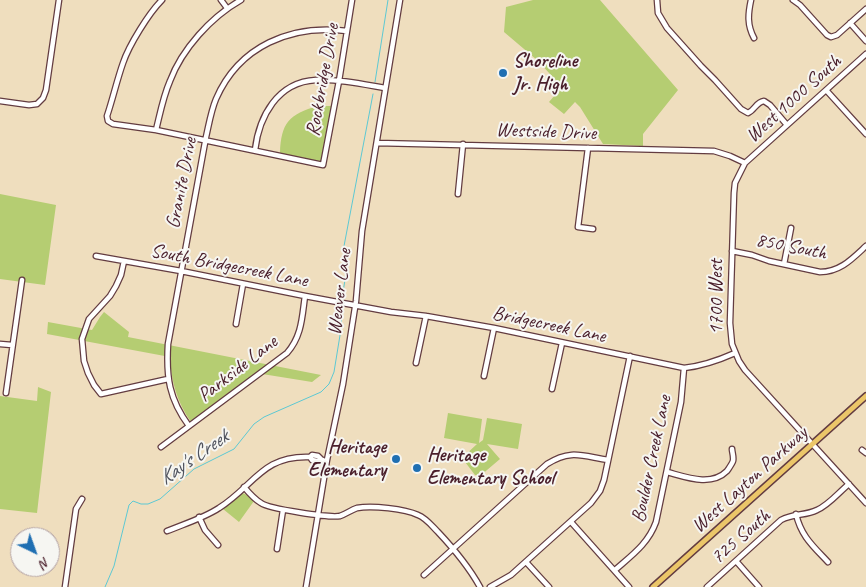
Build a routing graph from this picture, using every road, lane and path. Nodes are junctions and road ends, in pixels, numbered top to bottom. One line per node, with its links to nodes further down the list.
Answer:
1 (59, 0): 20 (street)
2 (162, 0): 22 (street)
3 (221, 0): 10 (street)
4 (241, 0): 10 (street)
5 (352, 0): 13 (street, Rockbridge Drive)
6 (400, 0): 18 (street, Weaver Lane)
7 (657, 0): 21 (street)
8 (750, 0): 14 (street)
9 (793, 0): 12 (street)
10 (227, 8): 22 (street)
11 (866, 9): 12 (street)
12 (850, 23): 15 (street)
13 (347, 31): 17 (street, Rockbridge Drive); 24 (street, Granite Drive)
14 (754, 38)
15 (866, 41)
16 (866, 54): 19 (street, West 1000 South)
17 (339, 81): 18 (street); 28 (street); 28 (street, Rockbridge Drive)
18 (385, 88): 25 (street, Weaver Lane)
19 (826, 90): 21 (street, West 1000 South); 23 (street)
20 (0, 101)
21 (788, 125): 30 (street, West 1000 South)
22 (156, 130): 24 (street)
23 (866, 134)
24 (206, 141): 28 (street); 39 (street, Granite Drive)
25 (377, 143): 26 (street, Westside Drive); 43 (street, Weaver Lane)
26 (463, 144): 27 (street, Westside Drive); 31 (street)
27 (588, 148): 29 (street, Westside Drive); 33 (street)
28 (255, 150)
29 (714, 151): 30 (street, West 1000 South)
30 (745, 163): 35 (street, 1700 West)
31 (458, 194)
32 (791, 228): 38 (street)
33 (593, 229)
34 (866, 246): 38 (street, 850 South)
35 (732, 251): 38 (street, 850 South); 52 (street, 1700 West)
36 (96, 256): 37 (street, South Bridgecreek Lane)
37 (124, 261): 39 (street, South Bridgecreek Lane); 46 (street)
38 (784, 264)
39 (181, 271): 41 (street, South Bridgecreek Lane); 57 (street, Granite Drive)
40 (22, 280): 51 (street)
41 (243, 284): 42 (street, South Bridgecreek Lane); 47 (street)
42 (305, 296): 43 (street, South Bridgecreek Lane); 61 (street, Parkside Lane)
43 (355, 305): 45 (street, Bridgecreek Lane); 65 (street, Weaver Lane)
44 (84, 315): 46 (street)
45 (426, 316): 48 (street, Bridgecreek Lane); 54 (street)
46 (90, 318): 57 (street)
47 (236, 324)
48 (494, 328): 49 (street, Bridgecreek Lane); 56 (street)
49 (562, 342): 53 (street, Bridgecreek Lane); 58 (street)
50 (0, 344): 51 (street)
51 (12, 345): 59 (street)
52 (735, 353): 55 (street, Bridgecreek Lane); 62 (street, 1700 West)
53 (630, 356): 55 (street, Bridgecreek Lane); 66 (street)
54 (416, 363)
55 (684, 368): 67 (street, Boulder Creek Lane)
56 (484, 376)
57 (168, 379): 61 (street, Granite Drive)
58 (552, 389)
59 (6, 393)
60 (866, 396): 62 (main road, West Layton Parkway)
61 (189, 426): 63 (street, Parkside Lane)
62 (813, 444): 68 (street, 1700 West); 92 (main road, West Layton Parkway)
63 (161, 448)
64 (732, 449): 67 (street)
65 (324, 460): 69 (street); 73 (street, Weaver Lane)
66 (608, 460): 76 (street); 79 (street)
67 (667, 472): 84 (street, Boulder Creek Lane)
68 (849, 484): 71 (street, 1700 West); 74 (street, 725 South)
69 (244, 488): 72 (street); 75 (street)
70 (82, 499): 86 (street)
71 (866, 503)
72 (283, 510): 73 (street); 80 (street)
73 (318, 514): 79 (street); 87 (street, Weaver Lane)
74 (796, 514): 81 (street, 725 South); 83 (street)
75 (199, 517): 77 (street); 78 (street)
76 (571, 522): 82 (street); 84 (street)
77 (167, 531)
78 (218, 545)
79 (453, 548): 85 (street); 88 (street)
80 (277, 549)
81 (736, 561): 93 (street, 725 South); 94 (street)
82 (526, 562): 89 (street); 90 (street)
83 (828, 562)
84 (615, 570): 91 (street)
85 (424, 575)
86 (65, 587)
87 (306, 587)
88 (480, 587)
89 (490, 587)
90 (549, 587)
91 (630, 587)
92 (653, 587)
93 (707, 587)
94 (759, 587)

